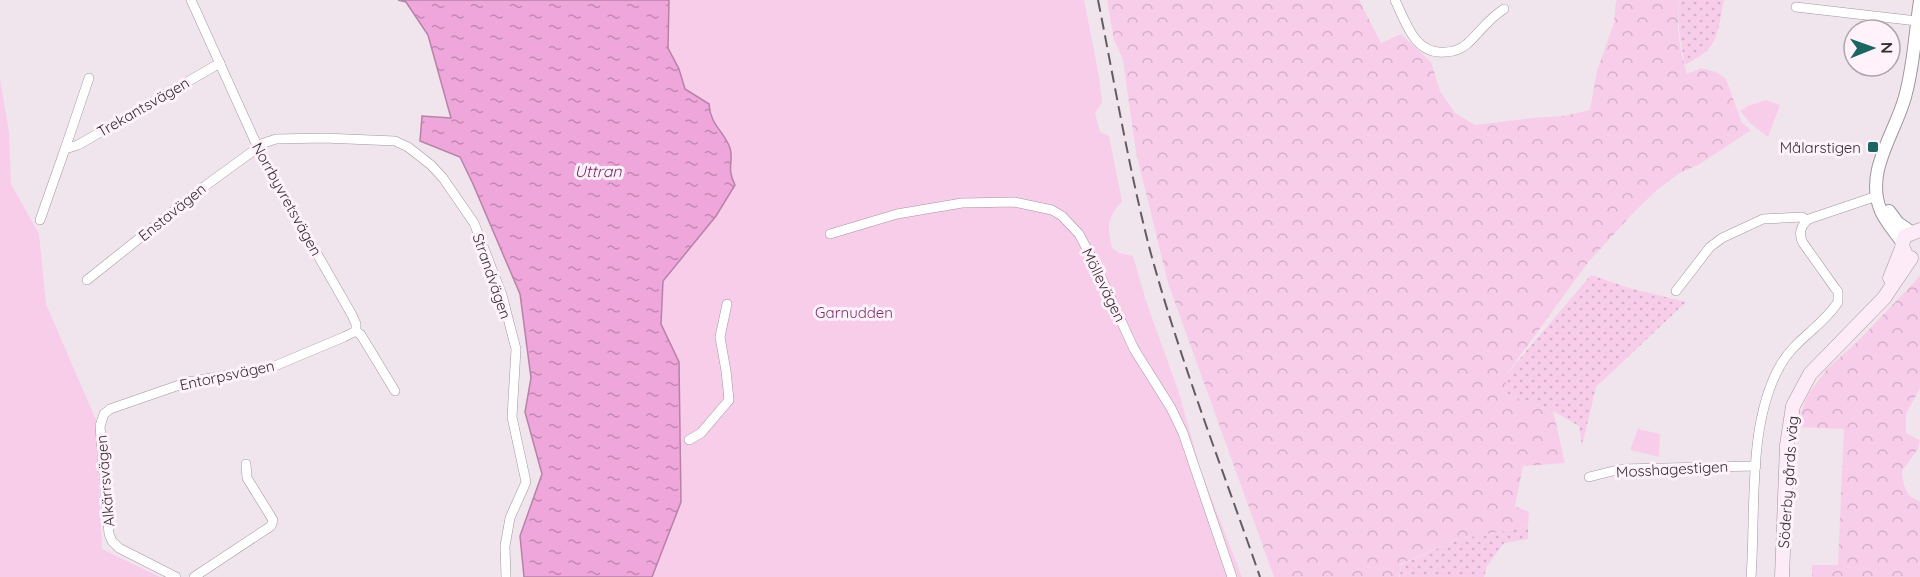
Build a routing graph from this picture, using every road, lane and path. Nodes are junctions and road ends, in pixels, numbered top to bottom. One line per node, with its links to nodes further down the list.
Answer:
1 (191, 0): 7 (street, Norrbyvretsvägen)
2 (1395, 0): 5 (street)
3 (1920, 1): 6 (street)
4 (1796, 7): 6 (street)
5 (1504, 9)
6 (1917, 21): 11 (street)
7 (219, 63): 9 (street, Norrbyvretsvägen); 10 (street, Trekantsvägen)
8 (89, 78): 10 (street, Trekantsvägen)
9 (258, 147): 16 (street, Enstavägen); 19 (street, Norrbyvretsvägen); 28 (street, Strandvägen)
10 (65, 149): 12 (street, Trekantsvägen)
11 (1876, 196): 13 (street); 15 (street)
12 (40, 220)
13 (1807, 220): 17 (street); 24 (street)
14 (830, 234): 29 (street, Möllevägen)
15 (1913, 241): 31 (main road, Söderby gårds väg)
16 (87, 280)
17 (1676, 291)
18 (727, 304): 22 (street)
19 (356, 331): 20 (street, Norrbyvretsvägen); 21 (street, Entorpsvägen)
20 (395, 391)
21 (101, 420): 26 (street, Alkärrsvägen)
22 (689, 440)
23 (246, 464): 27 (street)
24 (1756, 466): 25 (street, Mosshagestigen); 30 (street)
25 (1589, 477)
26 (176, 577)
27 (194, 577)
28 (506, 577)
29 (1232, 577)
30 (1751, 577)
31 (1782, 577)

